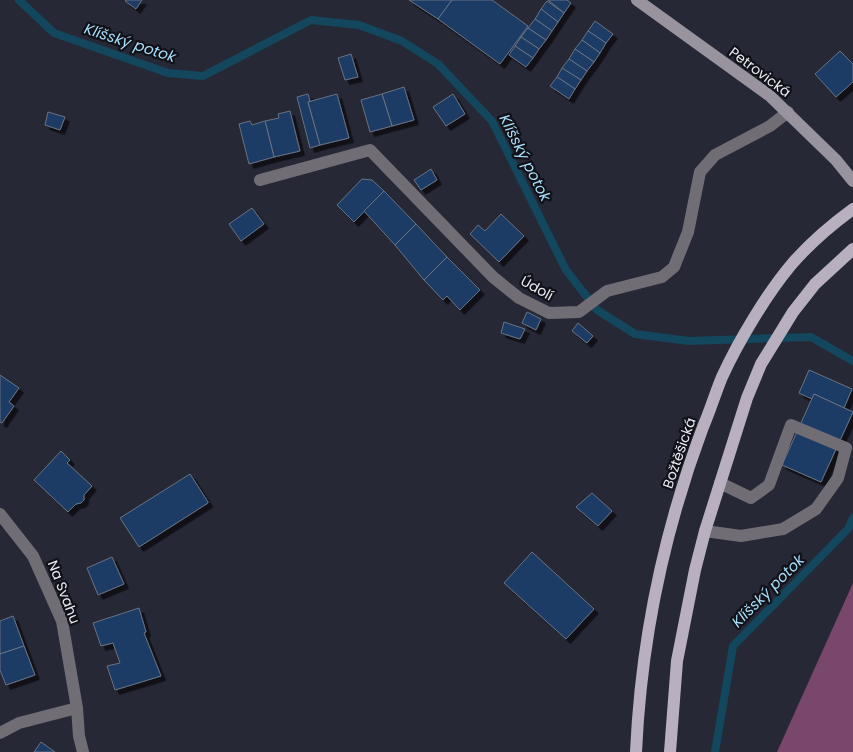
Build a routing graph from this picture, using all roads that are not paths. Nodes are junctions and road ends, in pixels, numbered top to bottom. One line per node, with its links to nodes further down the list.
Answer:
1 (636, 0): 2 (main road, Petrovická)
2 (788, 112): 3 (street, Údolí); 4 (main road, Petrovická)
3 (260, 180)
4 (853, 181)
5 (853, 209): 13 (main road, Božtěšická)
6 (853, 249): 7 (main road)
7 (720, 483): 9 (main road); 9 (street)
8 (0, 514): 10 (street, Na Svahu)
9 (704, 531): 14 (main road)
10 (77, 708): 11 (street); 12 (street, Na Svahu)
11 (0, 733)
12 (83, 752)
13 (636, 752)
14 (670, 752)

